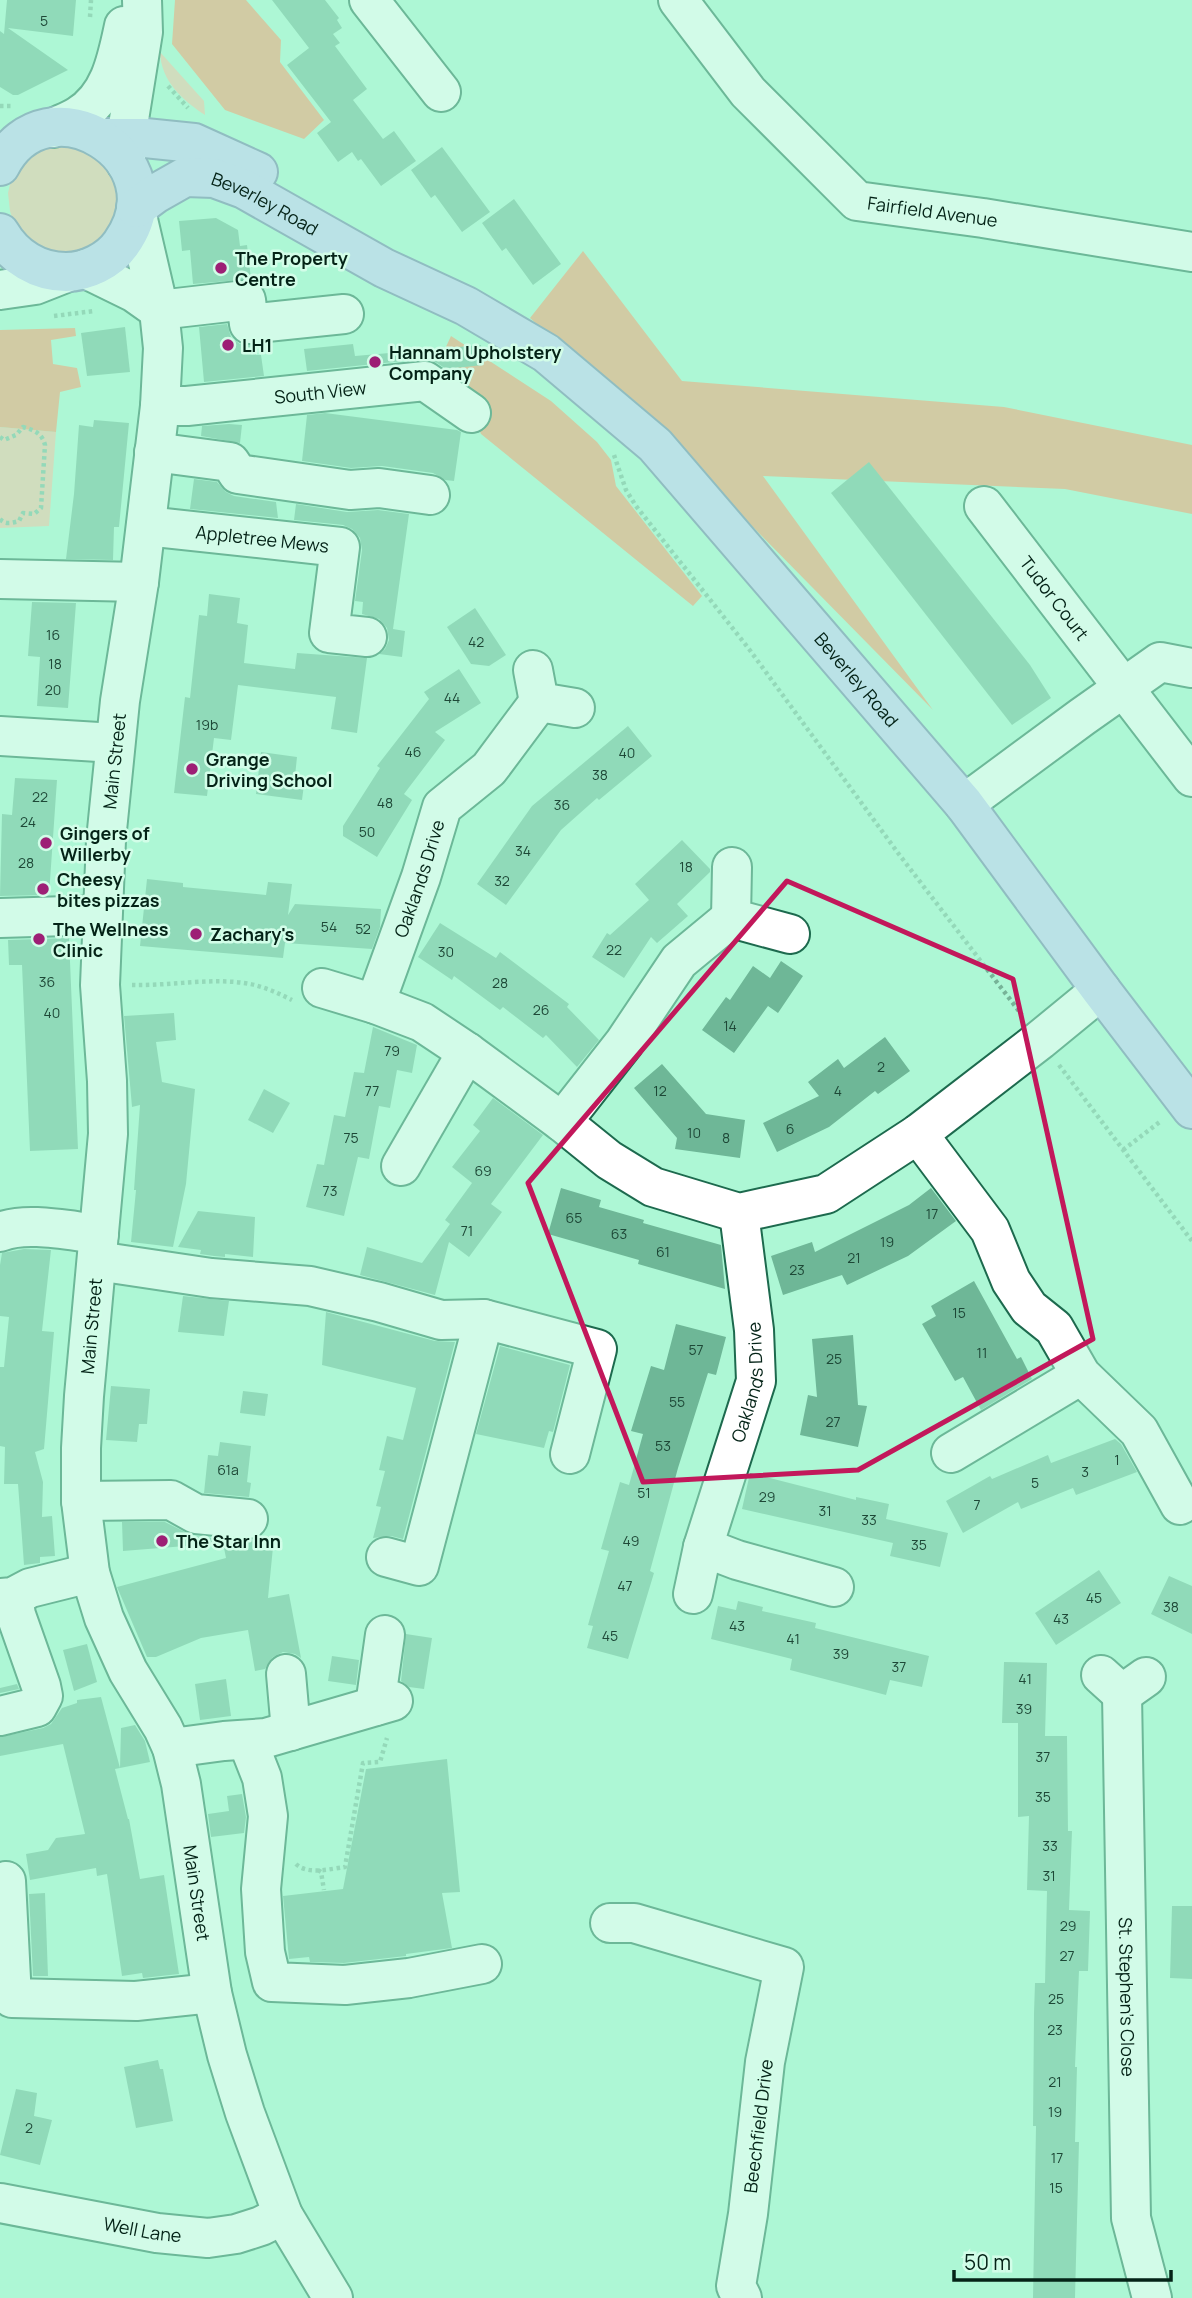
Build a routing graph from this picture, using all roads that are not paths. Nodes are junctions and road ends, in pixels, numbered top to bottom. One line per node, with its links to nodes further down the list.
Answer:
1 (130, 0): 7 (street)
2 (142, 0): 5 (street, Beverley Road)
3 (369, 0): 6 (street)
4 (678, 0): 13 (street, Fairfield Avenue)
5 (138, 74): 8 (street, Beverley Road); 9 (street, Beverley Road)
6 (441, 92)
7 (25, 126): 9 (main road); 10 (main road)
8 (194, 143): 9 (main road, Beverley Road); 16 (main road, Beverley Road)
9 (119, 146): 11 (main road)
10 (0, 166)
11 (136, 209): 14 (main road); 16 (main road, Beverley Road); 17 (street, Main Street)
12 (0, 233): 14 (main road)
13 (1192, 252)
14 (77, 270): 15 (street); 17 (street)
15 (0, 290)
16 (466, 306): 36 (main road, Beverley Road)
17 (159, 310): 18 (street); 19 (street, Main Street)
18 (344, 314)
19 (160, 406): 20 (street, South View); 21 (street, Main Street)
20 (471, 413)
21 (154, 452): 22 (street); 25 (street, Main Street)
22 (350, 490): 23 (street); 26 (street)
23 (430, 495)
24 (984, 506): 31 (street, Tudor Court)
25 (145, 526): 28 (street, Main Street); 29 (street, Appletree Mews)
26 (343, 537)
27 (0, 579): 28 (street)
28 (139, 582): 34 (street, Main Street)
29 (367, 637)
30 (1192, 668): 31 (street)
31 (1123, 689): 35 (street, Tudor Court); 36 (street)
32 (549, 694): 44 (street, Oaklands Drive)
33 (0, 736): 34 (street)
34 (115, 743): 38 (street, Main Street)
35 (1192, 777)
36 (964, 804): 43 (main road, Beverley Road)
37 (733, 867): 40 (street)
38 (102, 915): 39 (street); 52 (street, Main Street)
39 (0, 918)
40 (731, 918): 41 (street); 47 (street)
41 (790, 934)
42 (322, 988): 44 (street)
43 (1101, 990): 46 (main road, Beverley Road); 48 (street)
44 (374, 1004): 45 (street)
45 (467, 1052): 47 (street); 49 (street)
46 (1189, 1105)
47 (562, 1122): 50 (street)
48 (918, 1133): 50 (street); 54 (street)
49 (401, 1166)
50 (739, 1213): 60 (street, Oaklands Drive)
51 (0, 1232): 52 (street)
52 (98, 1248): 53 (street); 57 (street, Main Street)
53 (484, 1320): 56 (street); 61 (street)
54 (1081, 1375): 55 (street); 58 (street)
55 (951, 1453)
56 (570, 1454)
57 (81, 1501): 59 (street); 62 (street, Main Street)
58 (1180, 1505)
59 (248, 1519)
60 (703, 1547): 63 (street); 64 (street, Oaklands Drive)
61 (386, 1557)
62 (90, 1573): 65 (street); 72 (street, Main Street)
63 (834, 1587)
64 (693, 1594)
65 (6, 1597): 69 (street)
66 (385, 1635): 70 (street)
67 (286, 1674): 70 (street)
68 (1123, 1682): 81 (street, St. Stephen's Close)
69 (0, 1716)
70 (290, 1731): 71 (street)
71 (247, 1740): 72 (street); 75 (street)
72 (172, 1748): 76 (street, Main Street)
73 (6, 1881): 76 (street)
74 (626, 1916): 79 (street, Beechfield Drive)
75 (482, 1964)
76 (212, 1993): 78 (street, Main Street)
77 (0, 2203): 78 (street, Well Lane)
78 (283, 2215): 80 (street, Main Street)
79 (729, 2294)
80 (333, 2298)
81 (1152, 2298)

